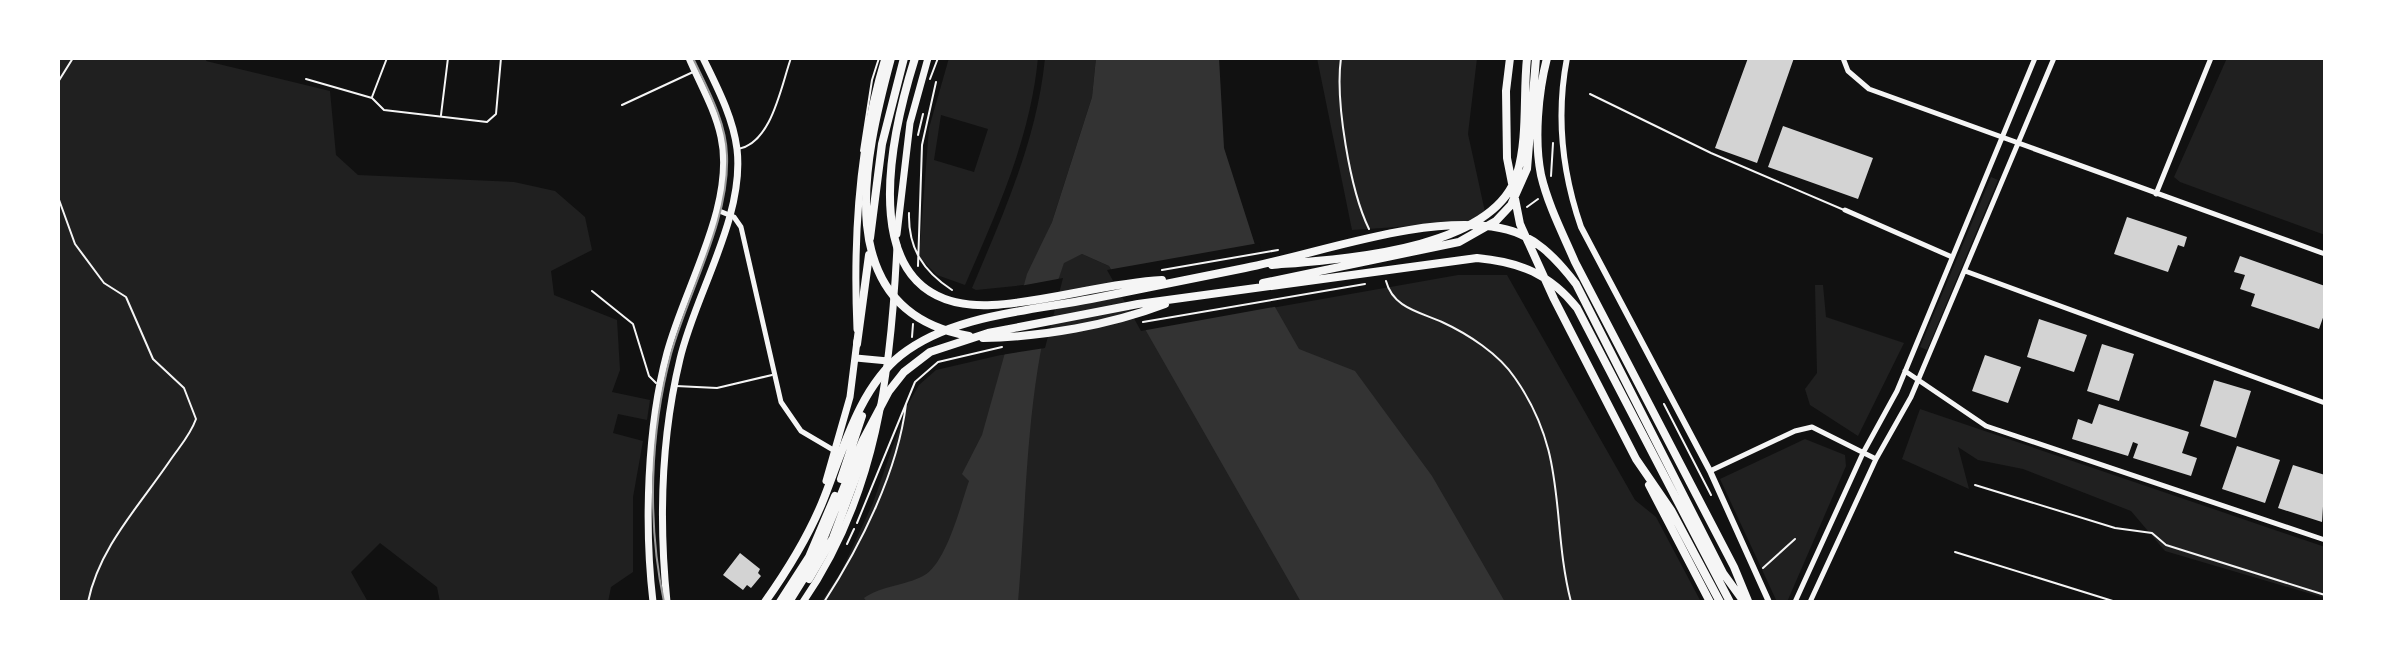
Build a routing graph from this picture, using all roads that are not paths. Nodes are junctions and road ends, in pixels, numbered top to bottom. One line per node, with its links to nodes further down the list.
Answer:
1 (387, 58): 26 (lane)
2 (448, 58): 28 (lane)
3 (501, 58): 28 (lane)
4 (689, 58): 22 (main road)
5 (703, 58): 31 (main road)
6 (791, 58): 31 (lane)
7 (879, 58): 36 (lane)
8 (888, 58): 36 (main road); 44 (highway)
9 (904, 58): 45 (highway)
10 (915, 58): 41 (highway)
11 (928, 58): 47 (main road)
12 (938, 58): 24 (lane)
13 (1510, 58): 58 (highway)
14 (1527, 58): 39 (highway)
15 (1536, 58): 42 (highway)
16 (1547, 58): 74 (highway)
17 (1567, 58): 60 (street)
18 (1843, 58): 29 (street)
19 (2035, 58): 29 (street)
20 (2054, 58): 30 (street)
21 (2211, 58): 32 (street)
22 (695, 72): 27 (lane); 33 (main road)
23 (306, 79): 26 (lane)
24 (930, 79)
25 (1590, 94): 34 (lane)
26 (372, 98): 28 (lane)
27 (622, 105)
28 (440, 116)
29 (2001, 138): 30 (street); 38 (street)
30 (2018, 144): 32 (street); 40 (street)
31 (737, 149): 35 (main road)
32 (2156, 194): 37 (street)
33 (716, 210): 35 (street); 51 (main road)
34 (1845, 210): 38 (street)
35 (729, 214): 49 (street); 52 (main road)
36 (856, 216): 45 (main road)
37 (2325, 254)
38 (1952, 257): 48 (street)
39 (1248, 267): 41 (highway); 55 (highway)
40 (1965, 271): 50 (street); 53 (street)
41 (1187, 278): 54 (highway)
42 (1251, 286): 44 (highway); 55 (highway)
43 (592, 291): 51 (lane)
44 (1180, 298): 69 (highway)
45 (857, 344): 46 (main road)
46 (856, 358): 47 (main road); 56 (main road)
47 (888, 361): 70 (main road)
48 (1905, 371): 50 (street); 57 (street)
49 (773, 375): 52 (lane); 56 (street)
50 (1919, 378): 59 (street); 62 (street)
51 (661, 385): 65 (main road)
52 (675, 385): 66 (main road)
53 (2325, 403)
54 (865, 404): 67 (highway); 68 (highway)
55 (1643, 426): 73 (highway); 74 (highway)
56 (836, 452): 67 (main road)
57 (1863, 453): 59 (street); 60 (street); 76 (street)
58 (1636, 459): 71 (highway); 72 (highway)
59 (1876, 459): 77 (street)
60 (1710, 471): 75 (street)
61 (1975, 485): 64 (lane)
62 (2325, 540)
63 (1955, 552): 78 (lane)
64 (2325, 595)
65 (653, 602)
66 (667, 602)
67 (763, 602)
68 (780, 602)
69 (791, 602)
70 (803, 602)
71 (1710, 602)
72 (1720, 602)
73 (1730, 602)
74 (1746, 602)
75 (1769, 602)
76 (1795, 602)
77 (1810, 602)
78 (2116, 602)

